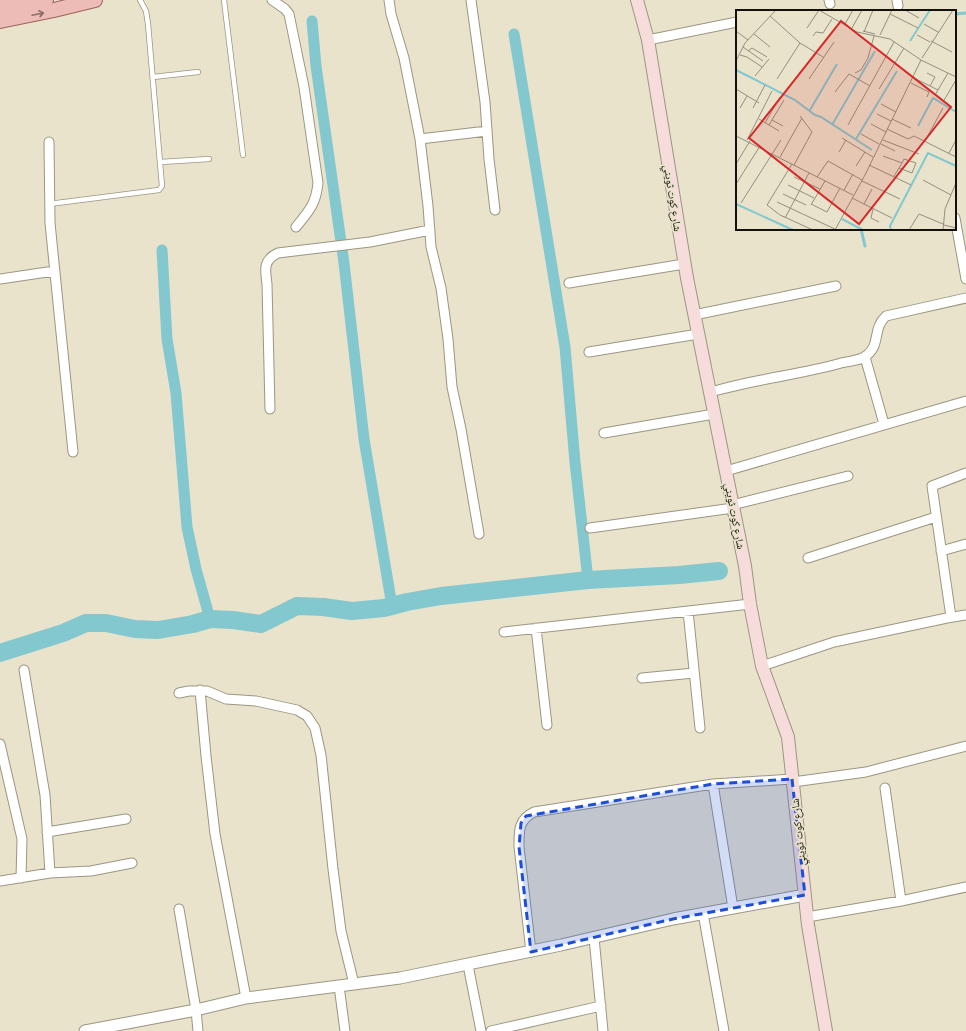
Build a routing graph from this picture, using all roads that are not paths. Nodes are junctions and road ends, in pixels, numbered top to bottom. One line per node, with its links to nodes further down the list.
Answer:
1 (95, 0): 10 (main road, one-way to 1)
2 (140, 0): 14 (lane)
3 (224, 0): 18 (lane)
4 (272, 0): 24 (street)
5 (389, 0): 16 (street)
6 (471, 0): 15 (street)
7 (640, 0): 12 (main road, شارع كوت ثويني)
8 (37, 1): 9 (main road)
9 (0, 7)
10 (0, 21)
11 (736, 22): 12 (street)
12 (648, 40): 26 (main road, شارع كوت ثويني)
13 (198, 72): 14 (lane)
14 (153, 77): 20 (lane)
15 (487, 131): 16 (street); 22 (street)
16 (420, 139): 25 (street)
17 (49, 142): 21 (street)
18 (243, 155)
19 (209, 159): 20 (lane)
20 (161, 162): 21 (lane)
21 (49, 204): 27 (street)
22 (495, 210)
23 (956, 224): 29 (street)
24 (296, 227)
25 (430, 230): 39 (street); 50 (street)
26 (684, 264): 30 (street); 33 (main road, شارع كوت ثويني)
27 (54, 271): 28 (street); 43 (street)
28 (0, 279)
29 (966, 279)
30 (569, 283)
31 (836, 286): 33 (street)
32 (966, 298): 36 (street)
33 (694, 314): 34 (main road, شارع كوت ثويني)
34 (698, 334): 35 (street); 37 (main road, شارع كوت ثويني)
35 (589, 352)
36 (865, 357): 37 (street); 41 (street)
37 (710, 392): 40 (main road, شارع كوت ثويني)
38 (966, 401): 41 (street)
39 (270, 409)
40 (714, 414): 42 (street); 44 (main road, شارع كوت ثويني)
41 (884, 424): 44 (street)
42 (604, 433)
43 (73, 452)
44 (726, 471): 47 (main road, شارع كوت ثويني)
45 (966, 473): 48 (street)
46 (848, 476): 47 (street)
47 (733, 507): 49 (street); 54 (main road, شارع كوت ثويني)
48 (936, 517): 52 (street); 53 (street)
49 (590, 528)
50 (479, 534)
51 (966, 544): 52 (street)
52 (941, 551): 57 (street)
53 (808, 558)
54 (750, 604): 55 (street); 60 (main road, شارع كوت ثويني)
55 (688, 611): 58 (street); 62 (street)
56 (966, 615): 57 (street)
57 (951, 617): 60 (street)
58 (536, 628): 59 (street); 66 (street)
59 (504, 632)
60 (762, 666): 70 (main road, شارع كوت ثويني)
61 (24, 670): 74 (street)
62 (694, 673): 63 (street); 67 (street)
63 (642, 678)
64 (200, 690): 65 (street); 89 (street); 91 (street)
65 (179, 693)
66 (547, 725)
67 (700, 728)
68 (0, 744): 77 (street)
69 (966, 746): 70 (street)
70 (792, 781): 71 (street); 80 (main road, شارع كوت ثويني)
71 (713, 784): 82 (street); 87 (street)
72 (885, 788): 81 (street)
73 (126, 819): 74 (street)
74 (47, 832): 76 (street)
75 (132, 863): 76 (street)
76 (50, 873): 77 (street)
77 (21, 878): 78 (street)
78 (0, 881)
79 (966, 887): 81 (street)
80 (805, 895): 82 (street); 85 (main road, شارع كوت ثويني)
81 (901, 900): 85 (street)
82 (733, 908): 84 (street)
83 (179, 909): 93 (street)
84 (703, 913): 86 (street); 100 (street)
85 (807, 917): 101 (main road, شارع كوت ثويني)
86 (594, 938): 87 (street); 92 (street)
87 (531, 952): 88 (street)
88 (468, 965): 89 (street); 97 (street)
89 (354, 984): 90 (street)
90 (339, 986): 91 (street); 96 (street)
91 (246, 998): 93 (street)
92 (601, 1006): 98 (street); 99 (street)
93 (196, 1010): 94 (street); 95 (street)
94 (88, 1031)
95 (198, 1031)
96 (345, 1031)
97 (480, 1031)
98 (491, 1031)
99 (603, 1031)
100 (723, 1031)
101 (826, 1031)

